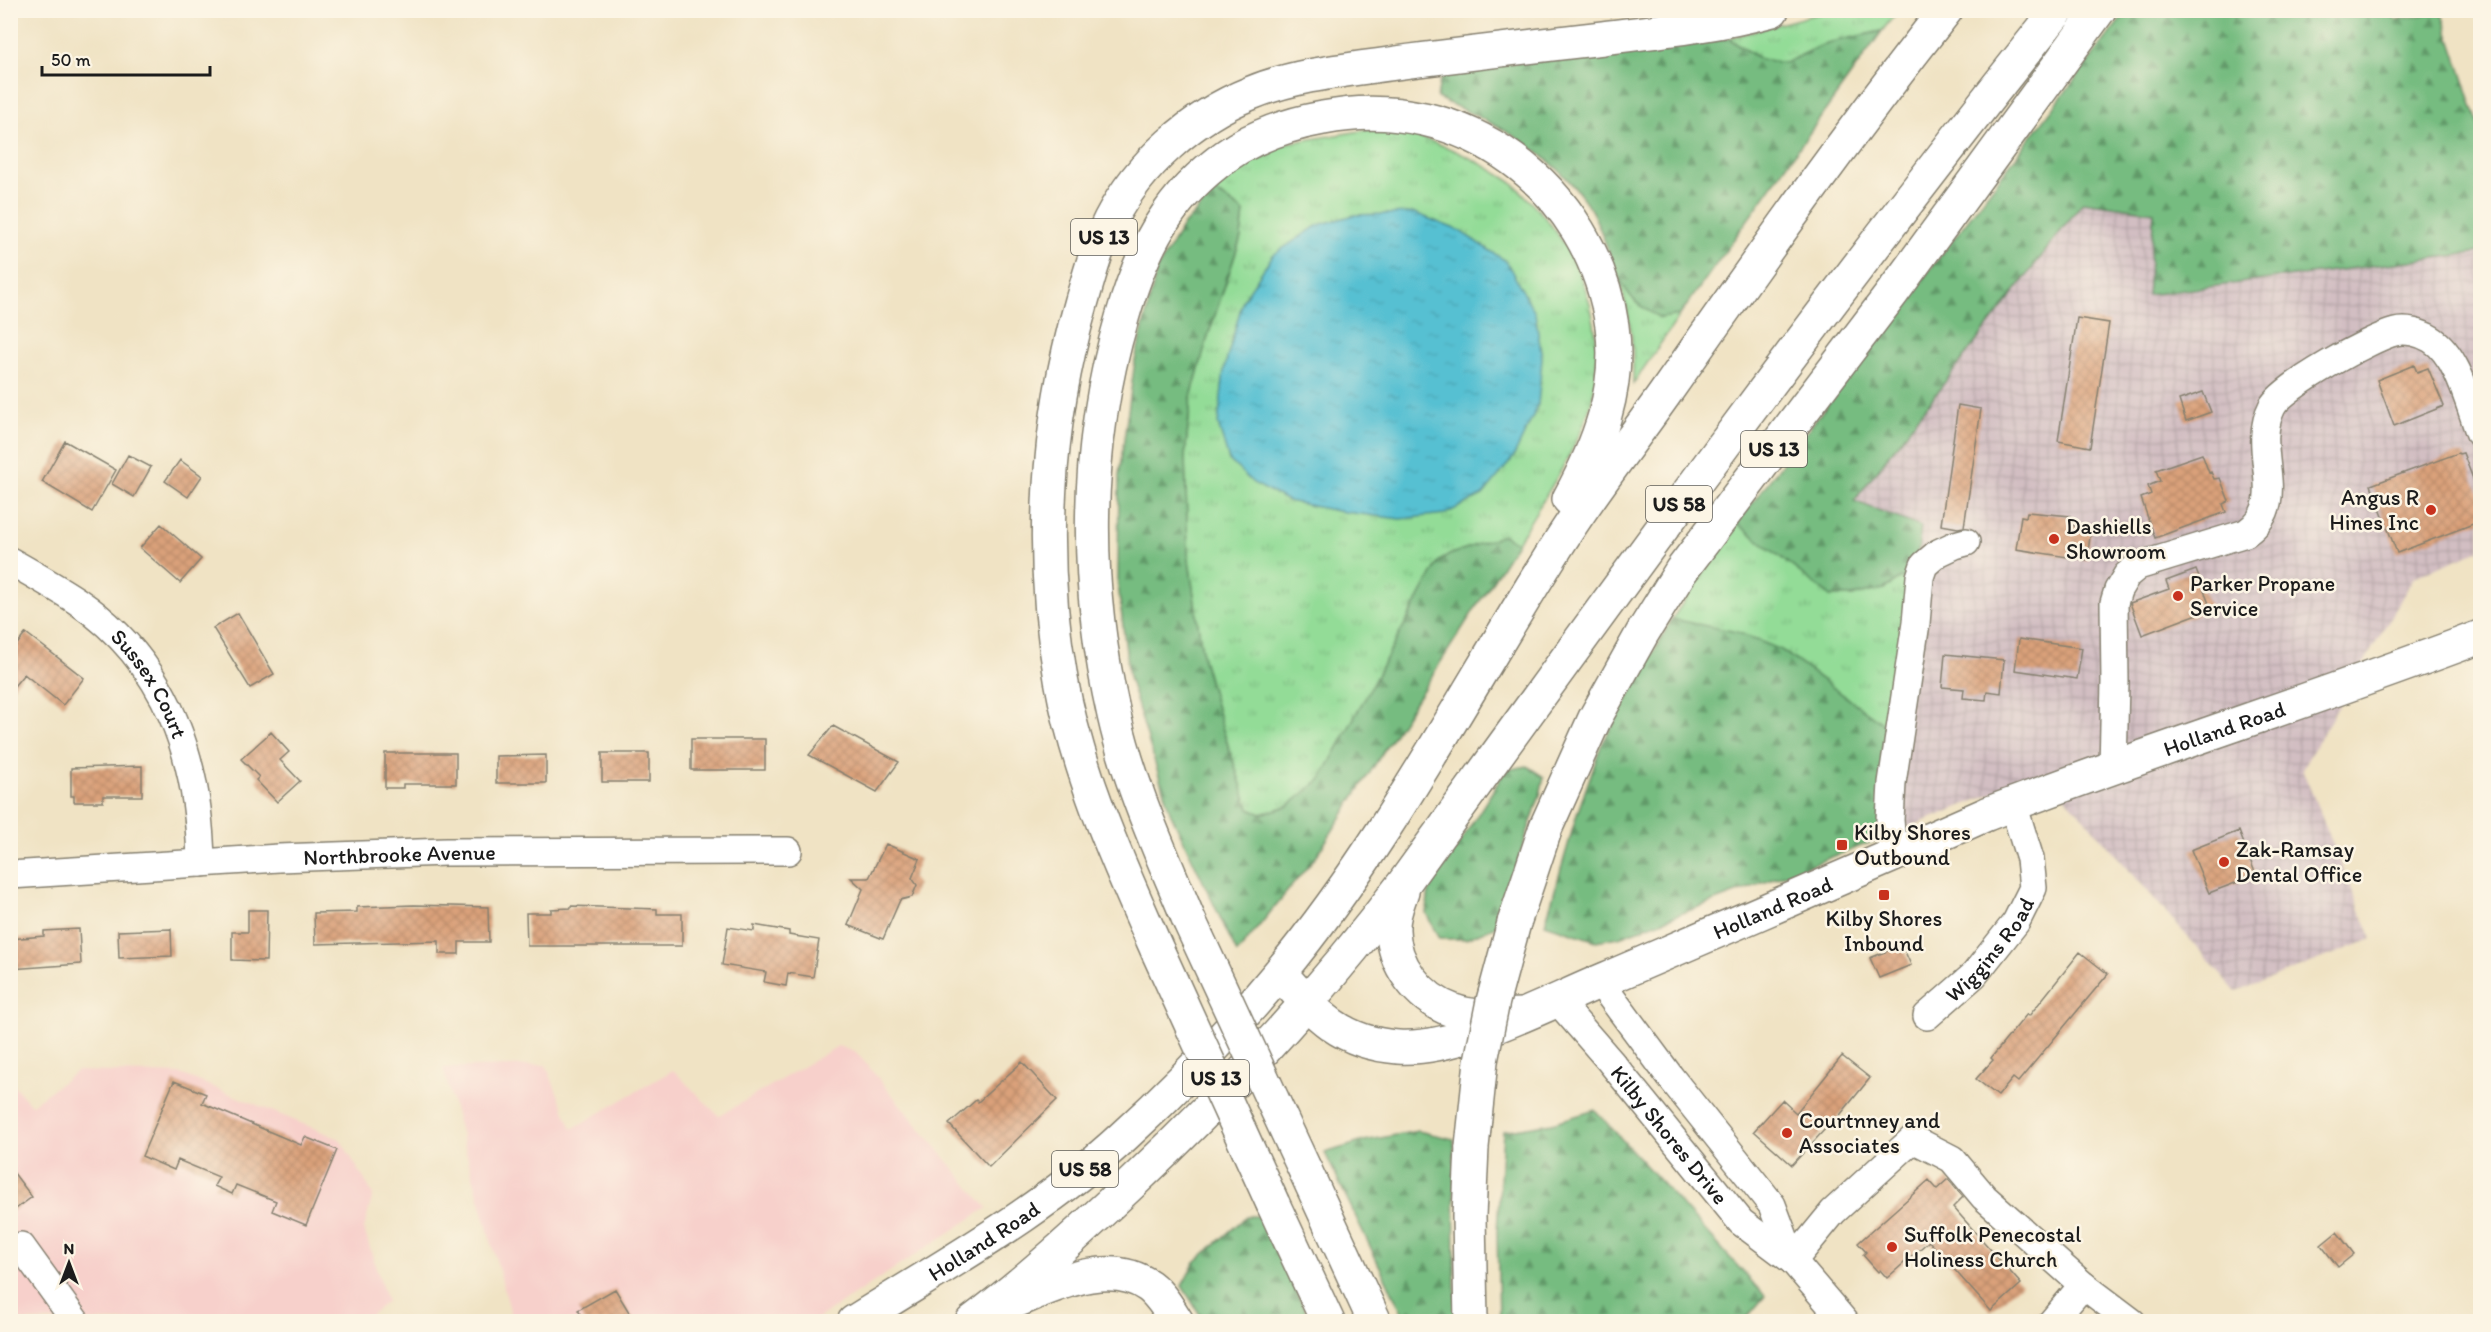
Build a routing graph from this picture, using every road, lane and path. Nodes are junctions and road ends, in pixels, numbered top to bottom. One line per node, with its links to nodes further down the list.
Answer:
1 (1772, 10): 30 (main road, US 13, bridge)
2 (1946, 10): 7 (main road, US 58)
3 (2058, 10): 16 (main road, US 58)
4 (2099, 10): 32 (main road, US 13, bridge)
5 (2481, 434): 10 (street)
6 (1966, 542): 13 (street)
7 (1556, 548): 17 (main road, US 58); 31 (main road, bridge)
8 (10, 561): 14 (street, Sussex Court)
9 (2481, 637): 10 (main road, Holland Road)
10 (2113, 768): 11 (main road, Holland Road)
11 (2013, 804): 13 (main road, Holland Road); 22 (street, Wiggins Road)
12 (788, 851): 14 (street, Northbrooke Avenue)
13 (1893, 856): 18 (main road, Holland Road)
14 (201, 863): 15 (street, Northbrooke Avenue)
15 (10, 875)
16 (1404, 883): 20 (main road, US 58); 21 (main road)
17 (1280, 973): 20 (main road, Holland Road); 28 (main road, Holland Road / US 58)
18 (1599, 981): 19 (main road, Holland Road); 24 (street, Kilby Shores Drive)
19 (1556, 999): 21 (main road, Holland Road); 24 (street, Kilby Shores Drive)
20 (1307, 1004): 21 (main road, Holland Road); 26 (main road, US 58)
21 (1522, 1015)
22 (1927, 1016)
23 (21, 1246): 27 (street)
24 (1793, 1261): 25 (street); 33 (street, Kilby Shores Drive)
25 (2083, 1285): 34 (street); 35 (street)
26 (977, 1318): 29 (main road)
27 (76, 1322)
28 (854, 1322)
29 (1178, 1322)
30 (1328, 1322)
31 (1375, 1322)
32 (1472, 1322)
33 (1845, 1322)
34 (2052, 1322)
35 (2132, 1322)

